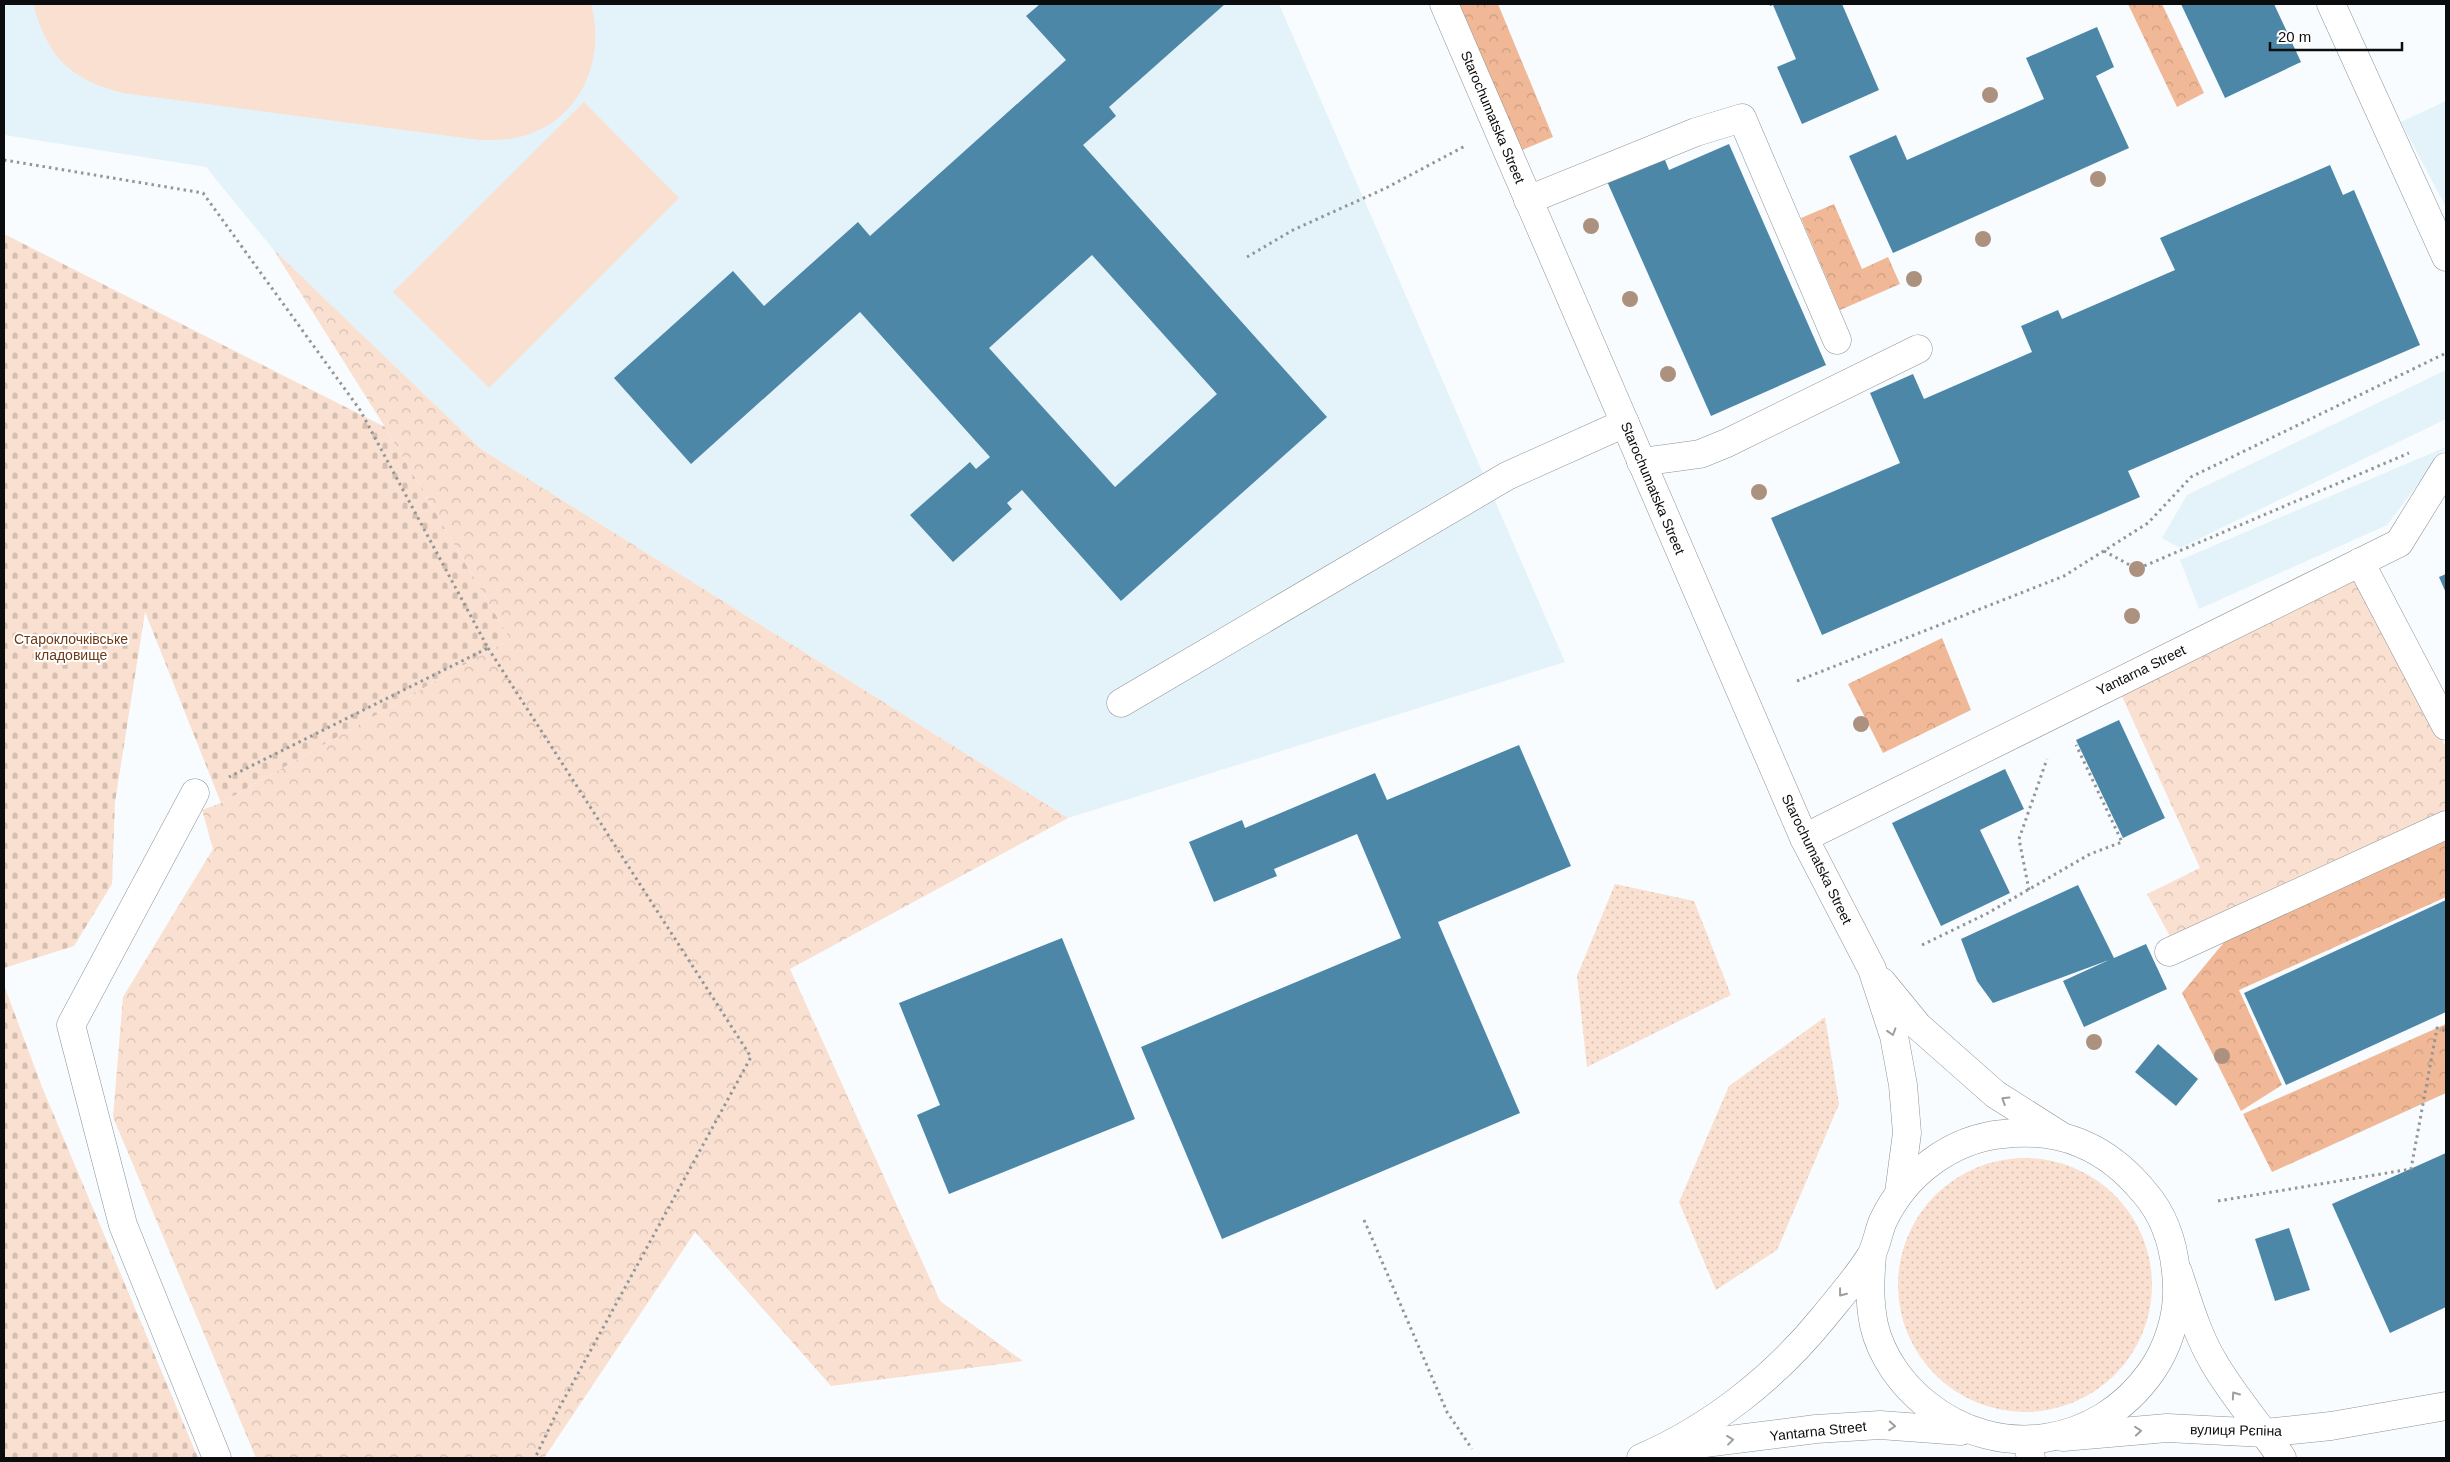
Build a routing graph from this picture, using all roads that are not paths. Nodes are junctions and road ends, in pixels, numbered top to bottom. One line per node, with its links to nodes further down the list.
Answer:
1 (1444, 4): 3 (street, Starochumatska Street)
2 (2330, 4): 4 (street)
3 (1528, 200): 5 (street); 7 (street, Starochumatska Street)
4 (2446, 258)
5 (1838, 340)
6 (1918, 349): 8 (street)
7 (1625, 423): 8 (street, Starochumatska Street); 11 (street)
8 (1641, 462): 15 (street, Starochumatska Street)
9 (2446, 467): 10 (street, Yantarna Street)
10 (2360, 562): 12 (street); 15 (street, Yantarna Street)
11 (1121, 703)
12 (2446, 726)
13 (196, 793): 28 (street)
14 (2446, 825): 16 (street)
15 (1804, 838): 17 (street, Starochumatska Street)
16 (2169, 952)
17 (1872, 969): 18 (street, Starochumatska Street, one-way to 17); 19 (street, Starochumatska Street, one-way to 19)
18 (2061, 1136): 19 (street, Starochumatska Street); 21 (street, Starochumatska Street)
19 (1899, 1193): 20 (street, Starochumatska Street)
20 (1872, 1254): 23 (street, Starochumatska Street); 27 (street, Yantarna Street, one-way to 27)
21 (2177, 1268): 24 (street, Starochumatska Street, one-way to 21); 25 (street, Starochumatska Street)
22 (2446, 1406): 24 (street, вулиця Рєпіна)
23 (1971, 1432): 26 (street, Starochumatska Street); 27 (street, Yantarna Street, one-way to 23)
24 (2265, 1433): 25 (street, вулиця Рєпіна, one-way to 24); 29 (street, Starochumatska Street)
25 (2054, 1438): 26 (street, Starochumatska Street)
26 (2029, 1450)
27 (1653, 1453)
28 (217, 1458)
29 (2282, 1458)

